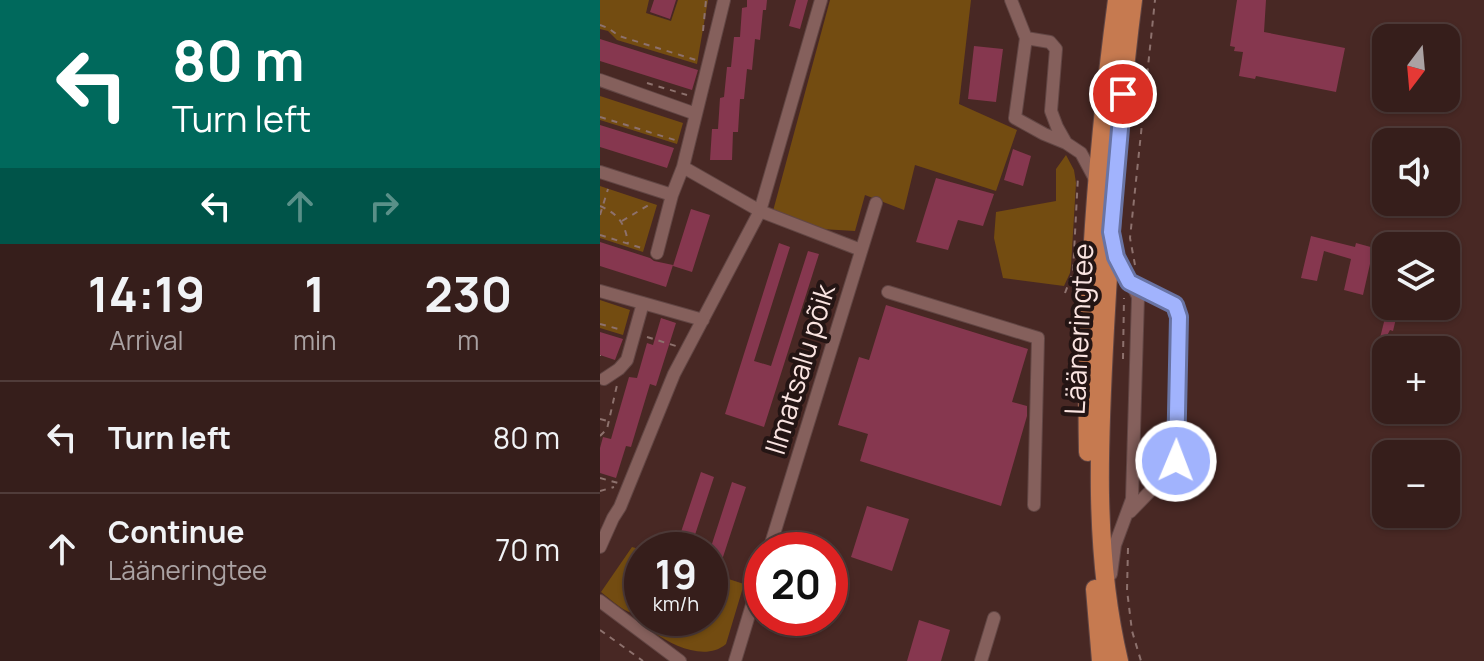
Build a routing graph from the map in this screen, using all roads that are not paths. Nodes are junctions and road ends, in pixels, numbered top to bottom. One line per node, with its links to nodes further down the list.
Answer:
1 (724, 0): 8 (street)
2 (821, 0): 15 (street)
3 (1011, 0): 6 (street)
4 (1117, 0): 12 (highway, Lääneringtee)
5 (1133, 0): 16 (highway, Lääneringtee)
6 (1026, 38): 9 (street); 9 (street)
7 (600, 80): 8 (street)
8 (696, 114): 10 (street)
9 (1066, 143): 12 (street)
10 (683, 167): 13 (street); 15 (street)
11 (606, 174): 13 (street)
12 (1087, 178): 30 (highway, Lääneringtee)
13 (669, 194): 18 (street)
14 (876, 203): 17 (street, Ilmatsalu põik)
15 (760, 211): 17 (street); 23 (street)
16 (1111, 232): 19 (street); 32 (highway, Lääneringtee)
17 (861, 250): 28 (street, Ilmatsalu põik)
18 (657, 253)
19 (1133, 286): 27 (street); 27 (street)
20 (600, 291): 22 (street)
21 (888, 292): 25 (street)
22 (643, 303): 23 (street); 24 (street)
23 (703, 320): 26 (street)
24 (604, 379)
25 (1034, 505)
26 (606, 516): 29 (street)
27 (1125, 517): 32 (street)
28 (775, 532)
29 (600, 547)
30 (1093, 573): 38 (street); 39 (highway, Lääneringtee)
31 (600, 601): 35 (street)
32 (1110, 617): 40 (highway, Lääneringtee)
33 (994, 618): 37 (street)
34 (744, 631): 36 (street)
35 (680, 661)
36 (735, 661)
37 (981, 661)
38 (1093, 661)
39 (1101, 661)
40 (1119, 661)

